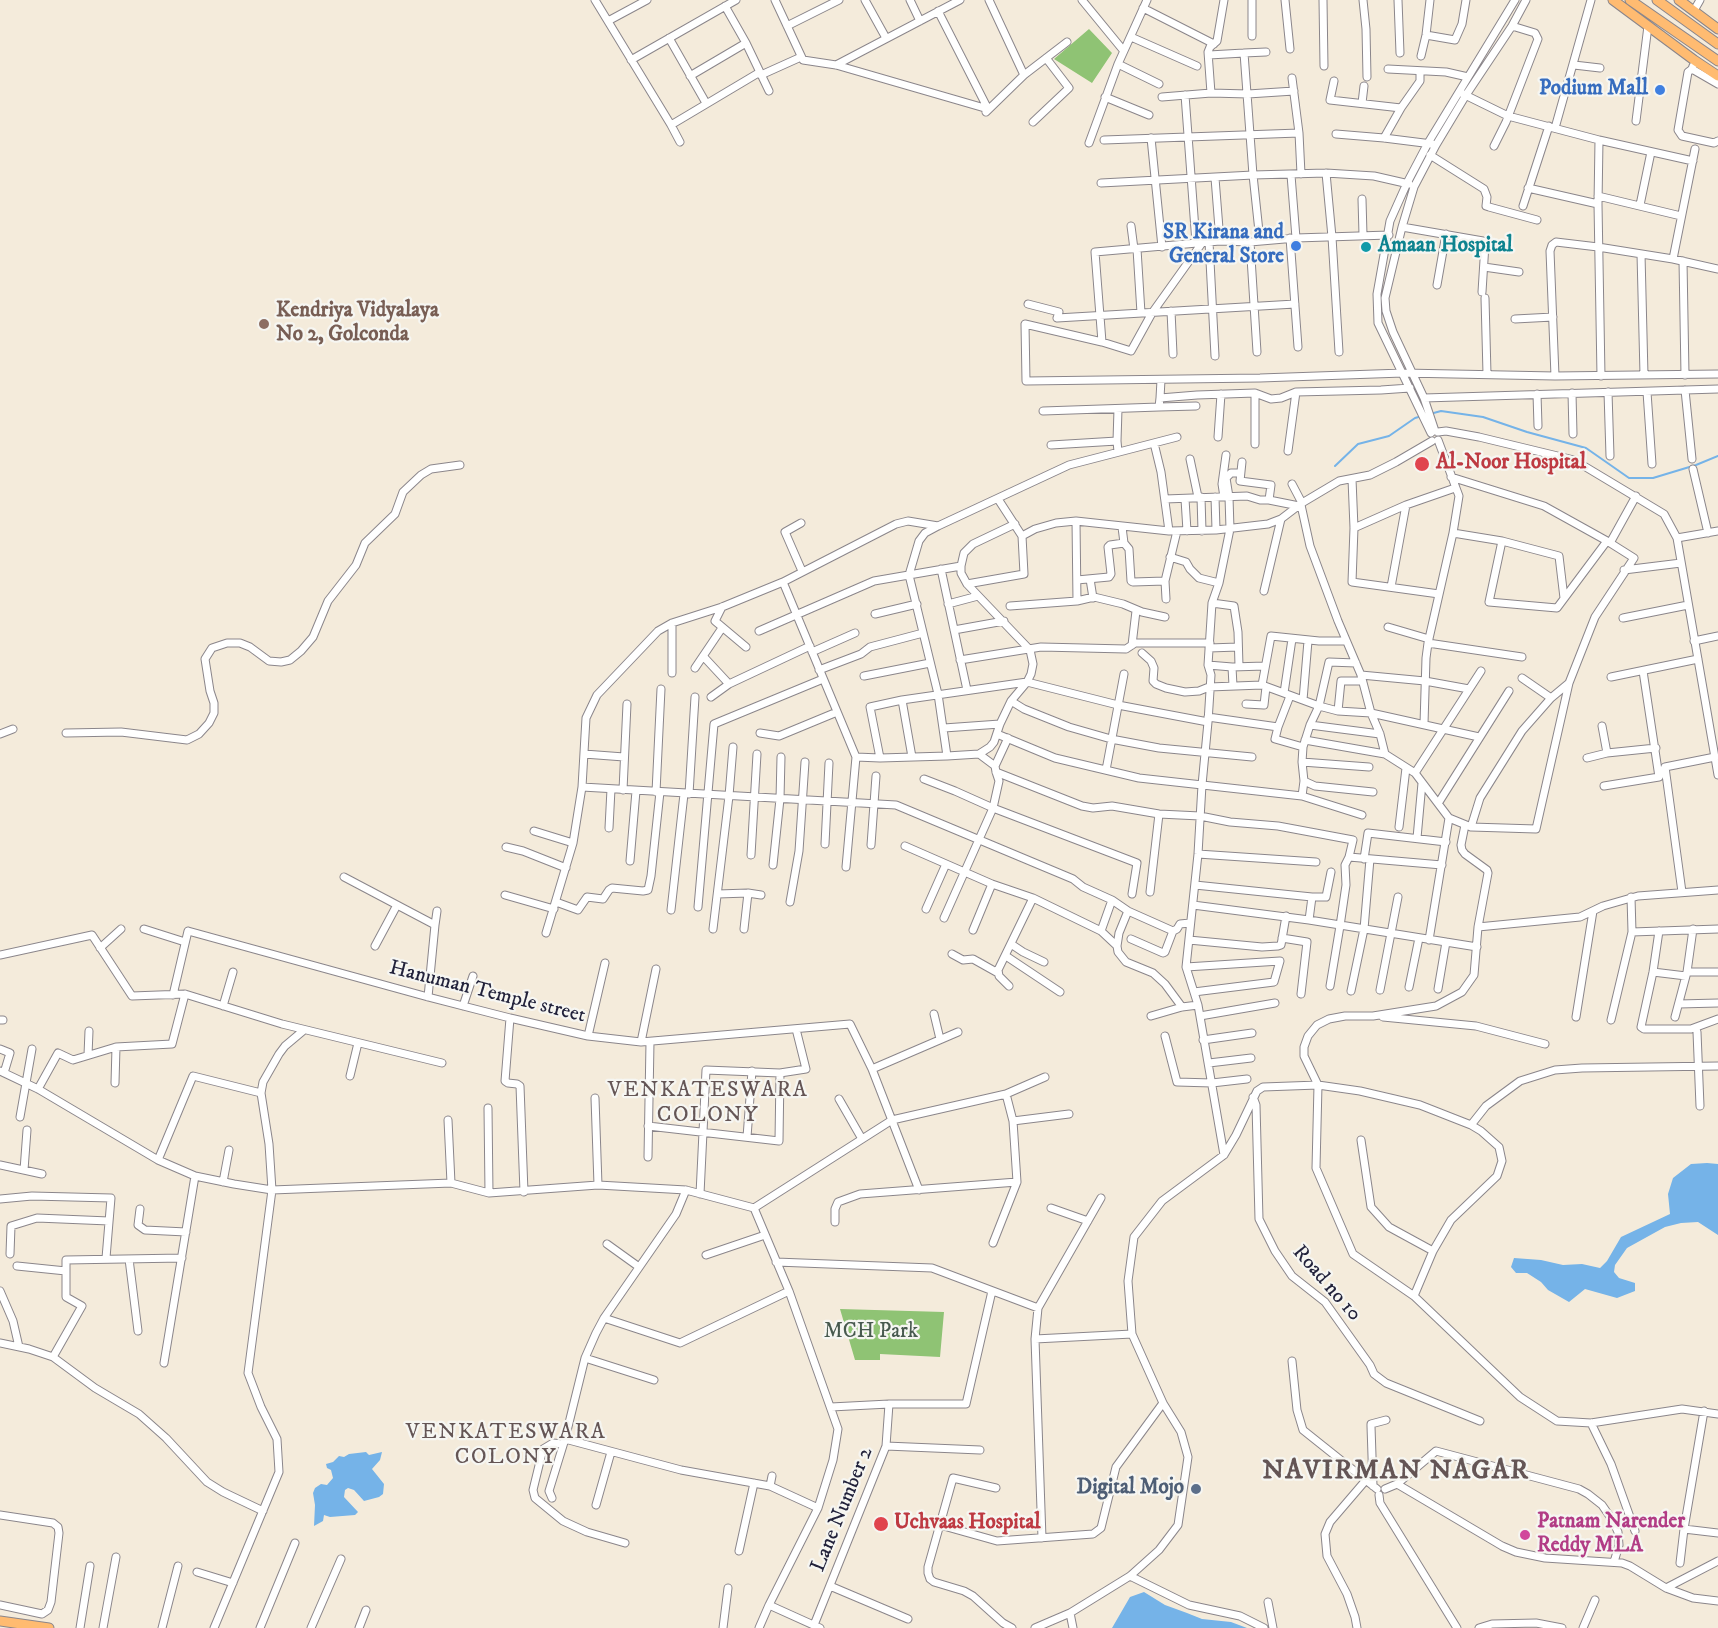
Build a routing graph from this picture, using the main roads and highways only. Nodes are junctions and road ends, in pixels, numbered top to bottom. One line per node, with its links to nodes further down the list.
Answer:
1 (1613, 0): 8 (main road)
2 (1630, 0): 7 (main road)
3 (1658, 0): 6 (main road)
4 (1679, 0): 5 (main road)
5 (1718, 29)
6 (1718, 44)
7 (1718, 60)
8 (1714, 76)
9 (0, 1621): 10 (main road)
10 (49, 1628)

